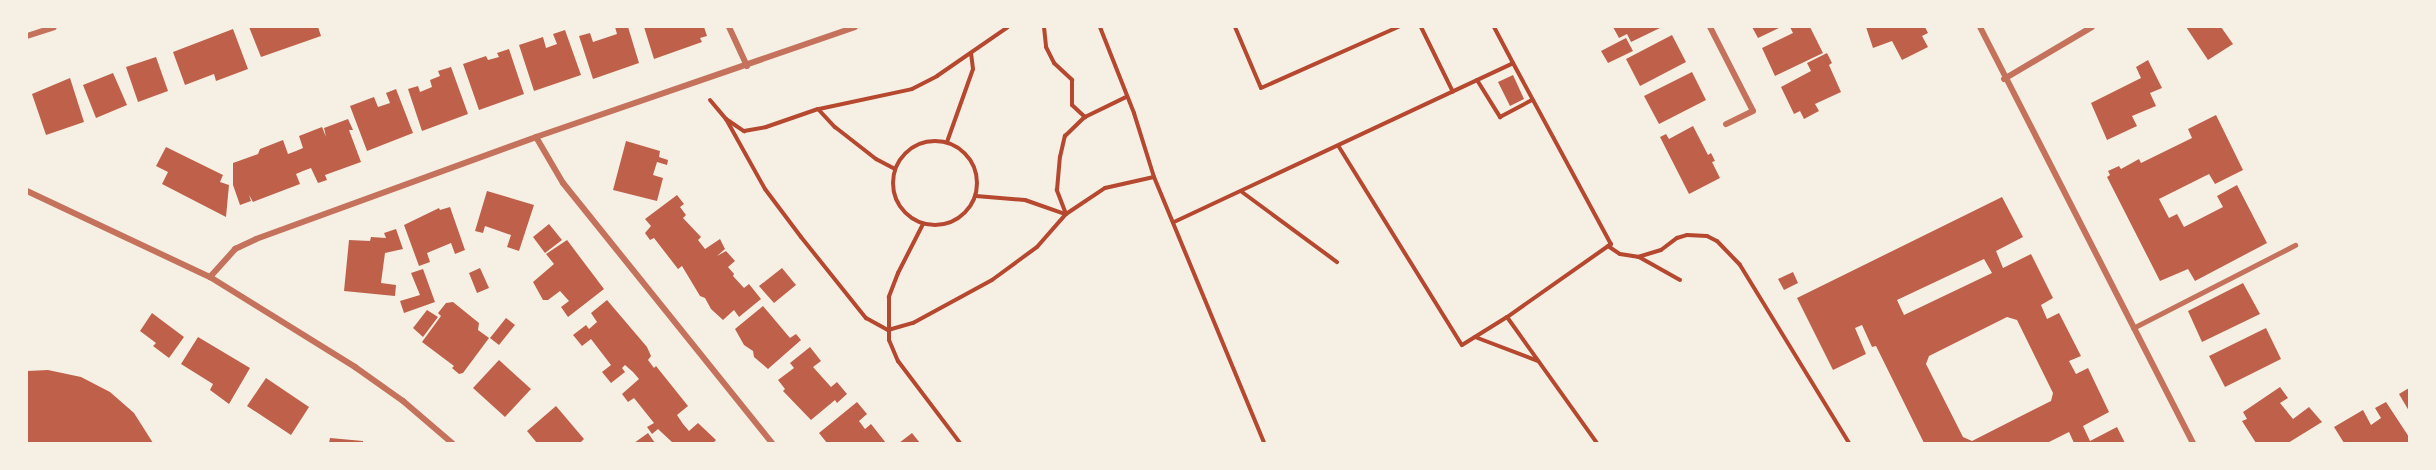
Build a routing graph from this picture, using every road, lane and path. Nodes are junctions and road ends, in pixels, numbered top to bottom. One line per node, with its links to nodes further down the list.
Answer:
1 (54, 27): 14 (street)
2 (729, 27): 17 (street)
3 (855, 27): 17 (street)
4 (1008, 27): 15 (path)
5 (1044, 27): 25 (path)
6 (1100, 27): 21 (path)
7 (1234, 27): 8 (path)
8 (1398, 27)
9 (1421, 27): 20 (path)
10 (1494, 27): 16 (path)
11 (1710, 27): 27 (street)
12 (1980, 27): 18 (street)
13 (2092, 27): 18 (street)
14 (27, 36)
15 (971, 53): 24 (path); 29 (path)
16 (1513, 63): 19 (path); 23 (path)
17 (747, 66): 28 (street)
18 (2004, 79): 46 (street)
19 (1478, 80): 20 (path); 23 (path)
20 (1453, 92): 30 (path)
21 (1126, 97): 25 (path); 32 (path)
22 (710, 100): 26 (path)
23 (1532, 100): 40 (path)
24 (818, 109): 26 (path); 31 (path)
25 (1085, 117): 36 (path)
26 (726, 119): 47 (path)
27 (1726, 124)
28 (536, 137): 43 (street); 51 (street)
29 (947, 142): 31 (path); 35 (path)
30 (1339, 147): 34 (path); 48 (path)
31 (895, 169): 38 (path)
32 (1154, 177): 36 (path); 37 (path)
33 (27, 191): 43 (street)
34 (1241, 192): 37 (path); 42 (path)
35 (976, 196): 36 (path); 38 (path)
36 (1066, 214): 47 (path)
37 (1174, 222): 53 (path)
38 (923, 224): 47 (path)
39 (2295, 245): 46 (lane)
40 (1608, 246): 41 (path); 45 (path)
41 (1638, 257): 44 (path); 55 (path)
42 (1337, 262)
43 (210, 277): 50 (street)
44 (1680, 280)
45 (1507, 316): 48 (path); 49 (path)
46 (2133, 328): 56 (street)
47 (888, 330): 52 (path)
48 (1474, 337): 49 (path)
49 (1540, 362): 54 (path)
50 (452, 443)
51 (772, 443)
52 (960, 443)
53 (1264, 443)
54 (1597, 443)
55 (1849, 443)
56 (2193, 443)

